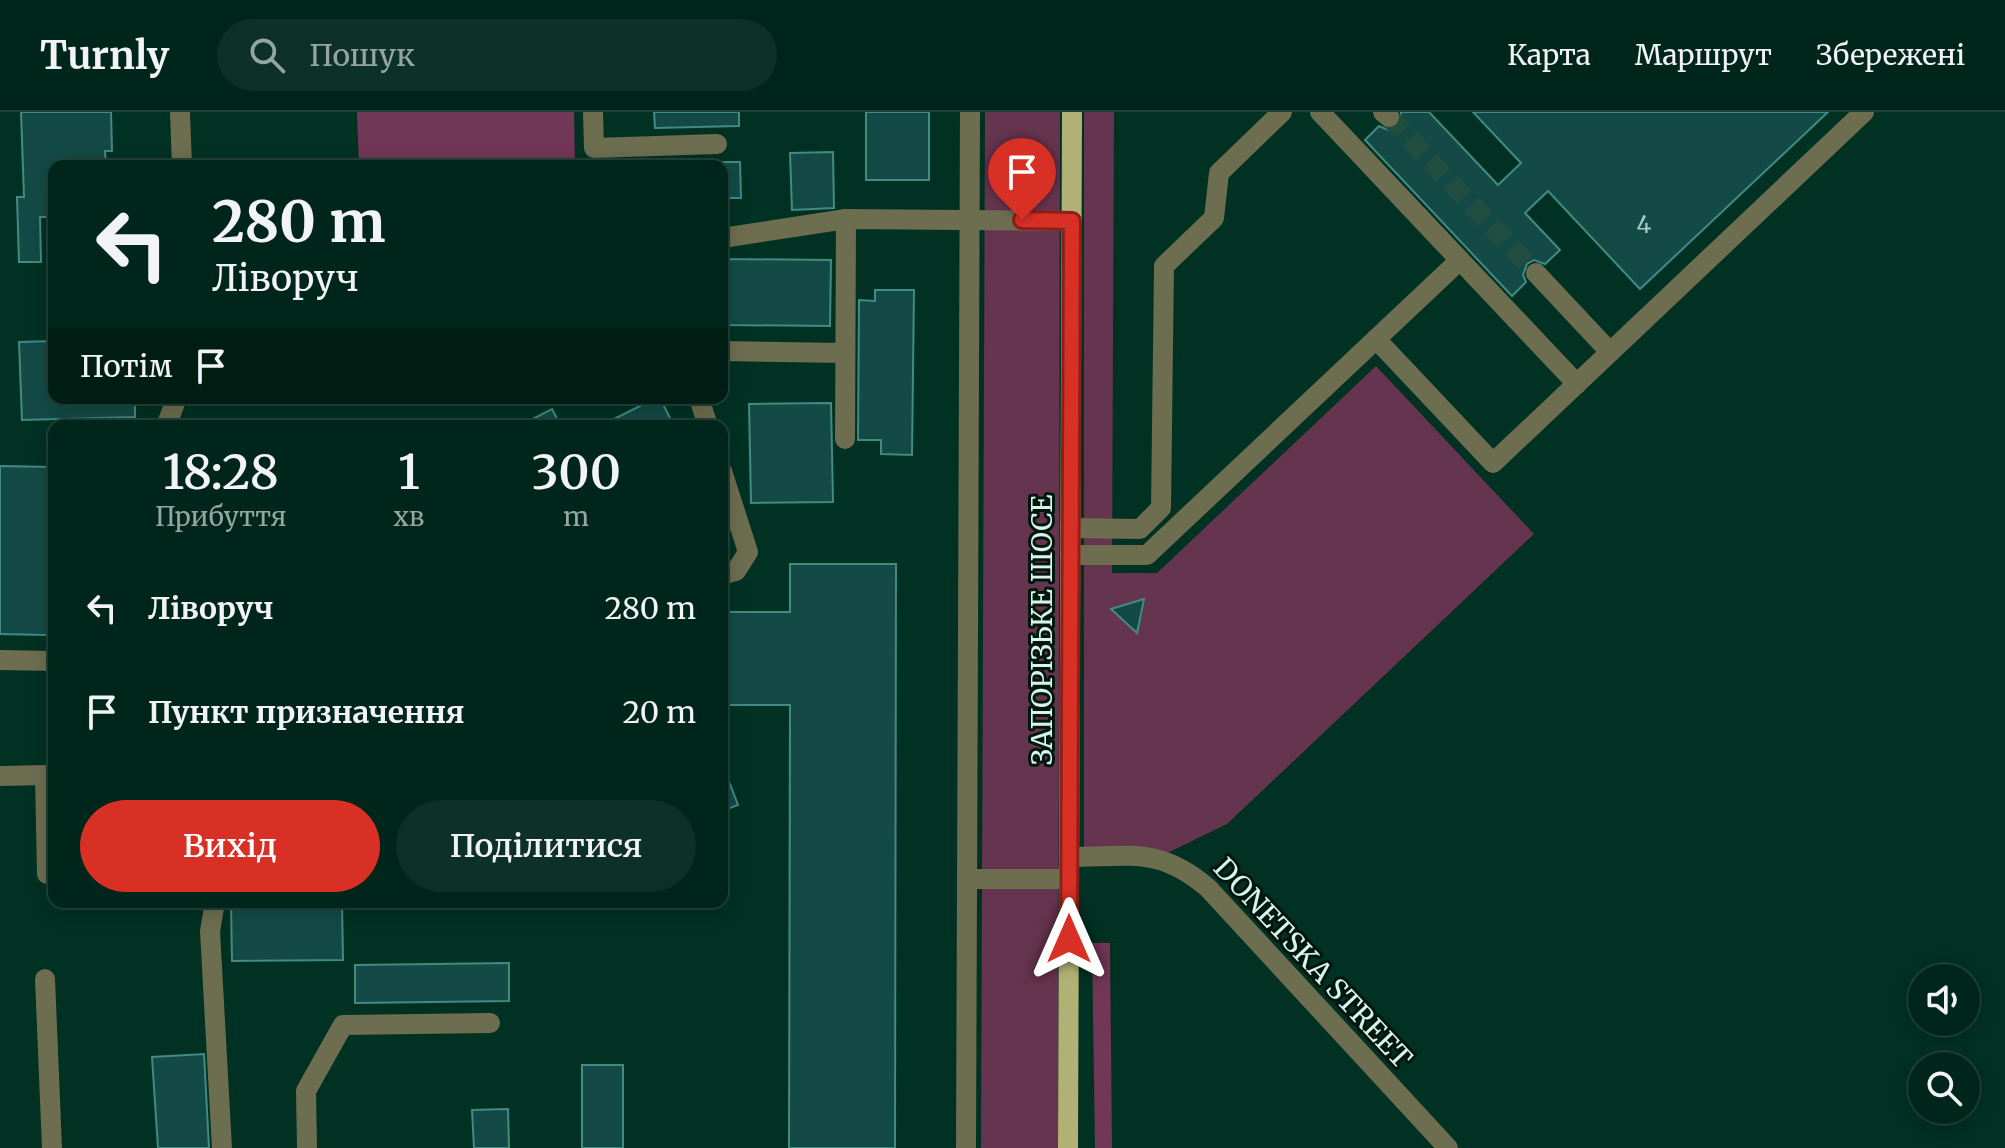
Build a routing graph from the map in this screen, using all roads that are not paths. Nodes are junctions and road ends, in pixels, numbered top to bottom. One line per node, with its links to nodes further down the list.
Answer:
1 (180, 112): 9 (street)
2 (593, 112): 8 (street)
3 (970, 112): 11 (street)
4 (1072, 112): 12 (main road, ЗАПОРІЗЬКЕ ШОСЕ)
5 (1282, 112): 23 (street)
6 (1320, 112): 14 (street)
7 (1864, 112): 18 (street)
8 (717, 144)
9 (182, 160)
10 (846, 219): 11 (street); 13 (street); 19 (street)
11 (969, 220): 12 (street); 33 (street)
12 (1072, 221): 25 (main road, ЗАПОРІЗЬКЕ ШОСЕ)
13 (728, 237)
14 (1460, 260): 16 (street); 20 (street)
15 (1536, 273): 18 (street)
16 (1376, 339): 20 (street); 24 (street)
17 (728, 351): 19 (street)
18 (1610, 352): 20 (street)
19 (845, 353): 21 (street)
20 (1577, 384)
21 (845, 439)
22 (728, 490): 27 (street)
23 (1161, 508): 24 (street); 25 (street)
24 (1178, 526): 26 (street)
25 (1070, 528): 26 (main road, ЗАПОРІЗЬКЕ ШОСЕ)
26 (1070, 555): 31 (main road, ЗАПОРІЗЬКЕ ШОСЕ)
27 (728, 573)
28 (0, 660): 29 (street)
29 (48, 661)
30 (0, 776): 32 (street)
31 (1069, 857): 34 (main road, ЗАПОРІЗЬКЕ ШОСЕ); 43 (street, DONETSKA STREET)
32 (47, 874)
33 (967, 879): 34 (street); 41 (street)
34 (1069, 879): 42 (main road, ЗАПОРІЗЬКЕ ШОСЕ)
35 (214, 908): 39 (street)
36 (45, 979): 38 (street)
37 (490, 1023): 40 (street)
38 (52, 1148)
39 (222, 1148)
40 (307, 1148)
41 (966, 1148)
42 (1068, 1148)
43 (1448, 1148)

